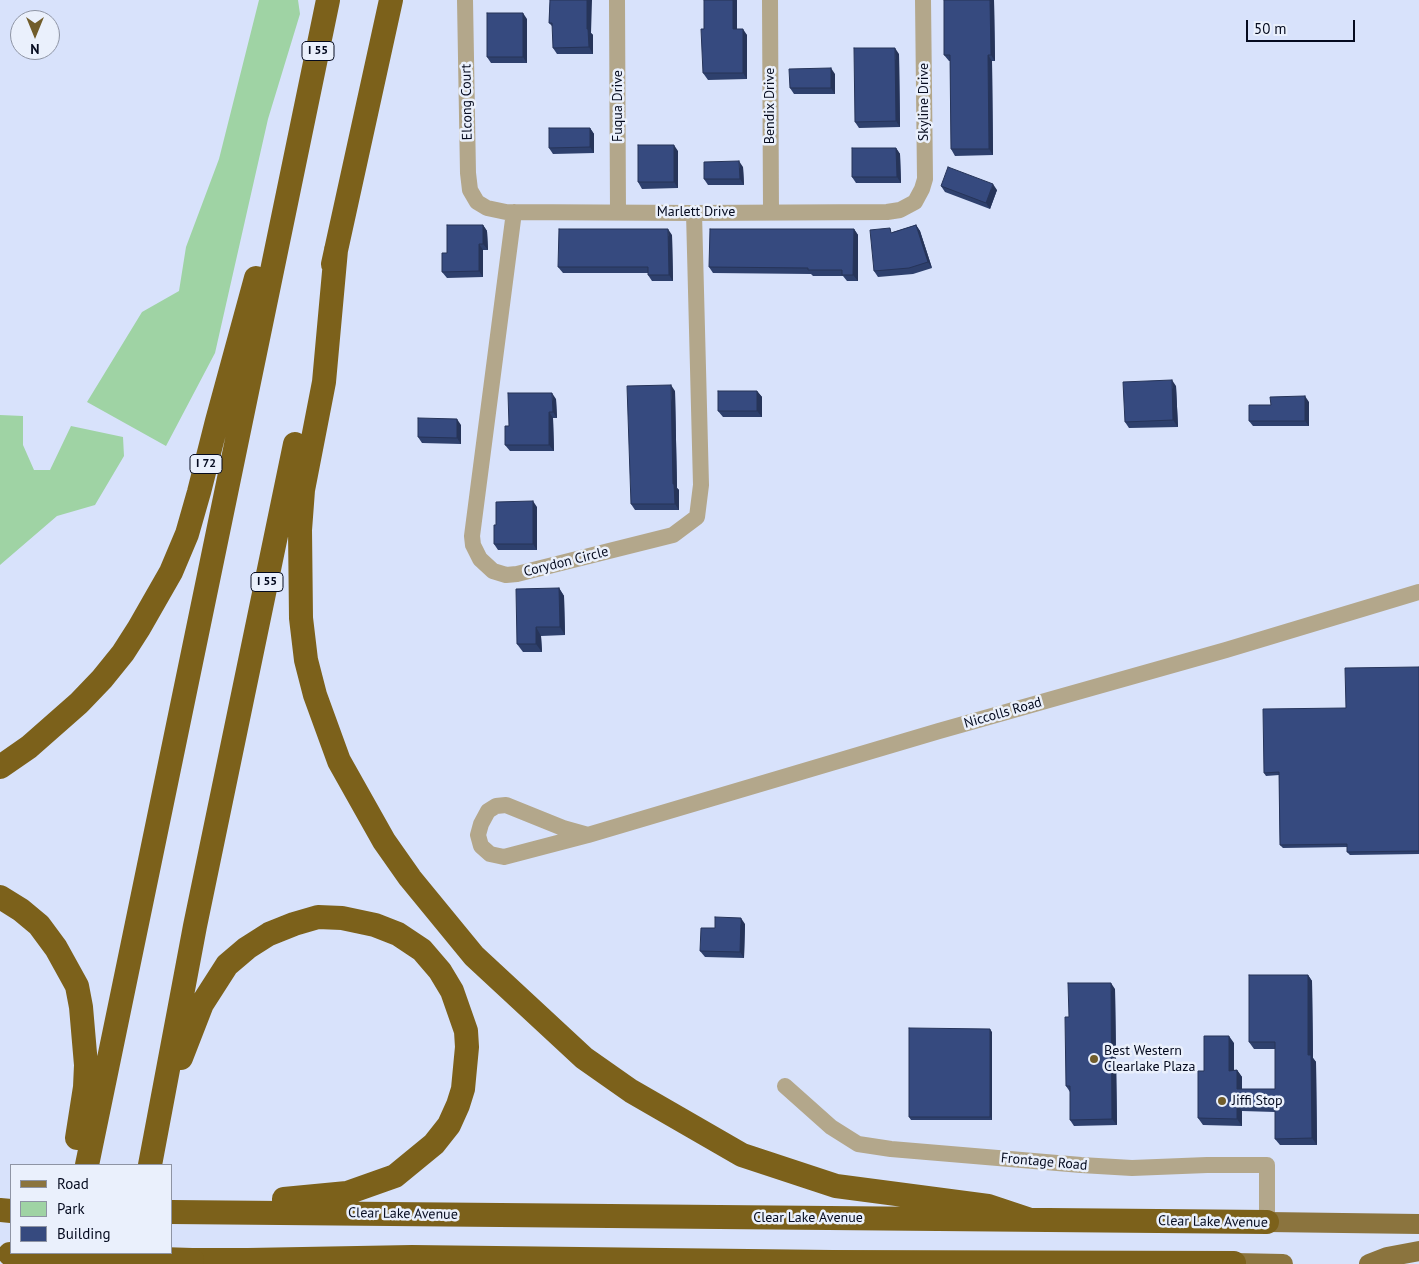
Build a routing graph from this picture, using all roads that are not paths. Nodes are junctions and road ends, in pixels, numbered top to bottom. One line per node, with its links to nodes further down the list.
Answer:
1 (328, 0): 7 (highway, I 55)
2 (391, 0): 14 (highway, I 55)
3 (465, 0): 8 (street, Elcong Court)
4 (617, 0): 12 (street, Fuqua Drive)
5 (770, 0): 10 (street, Bendix Drive)
6 (923, 0): 9 (street, Skyline Drive)
7 (307, 101): 16 (highway, I 72); 22 (highway, I 55)
8 (477, 202): 11 (street, Marlett Drive)
9 (915, 202): 10 (street, Marlett Drive)
10 (771, 211): 13 (street, Marlett Drive)
11 (514, 212): 12 (street, Marlett Drive); 13 (street, Corydon Circle)
12 (618, 212): 13 (street, Marlett Drive)
13 (694, 213)
14 (336, 250): 20 (highway, I 55); 26 (highway)
15 (1419, 592): 17 (street, Niccolls Road)
16 (0, 768)
17 (588, 835): 17 (street, Niccolls Road)
18 (0, 897): 21 (highway)
19 (785, 1086): 27 (street, Frontage Road)
20 (157, 1128): 23 (highway, I 55); 25 (highway)
21 (73, 1164)
22 (87, 1164)
23 (150, 1164)
24 (172, 1212): 25 (highway)
25 (201, 1212): 26 (highway, Clear Lake Avenue)
26 (1030, 1220): 27 (highway, Clear Lake Avenue)
27 (1267, 1222): 28 (main road, Clear Lake Avenue)
28 (1419, 1224)
29 (1419, 1252): 35 (main road)
30 (5, 1254): 31 (highway, bridge)
31 (255, 1262): 32 (highway)
32 (823, 1263): 33 (highway)
33 (1234, 1264): 34 (main road)
34 (1283, 1264)
35 (1369, 1264)

